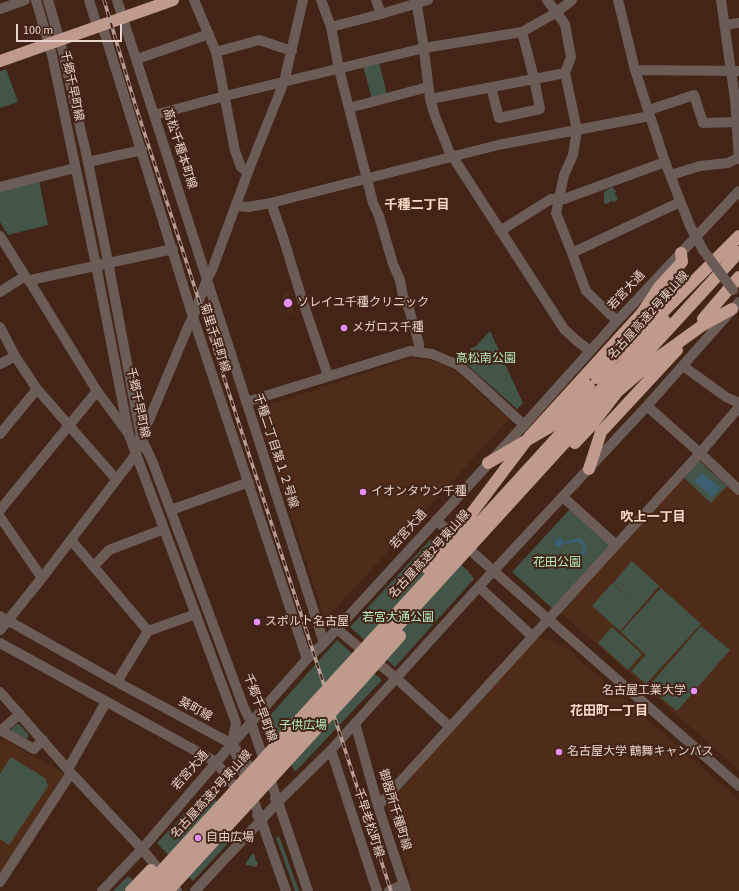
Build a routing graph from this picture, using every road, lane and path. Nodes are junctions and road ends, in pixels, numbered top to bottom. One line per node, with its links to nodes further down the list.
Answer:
1 (24, 0): 17 (street)
2 (36, 0): 27 (street, 千郷千早町線)
3 (48, 0): 27 (street, 千郷千早町線)
4 (89, 0): 24 (street, 菊里千早町線)
5 (117, 0): 20 (street, 高松千種本町線)
6 (173, 0): 20 (highway)
7 (194, 0): 26 (street)
8 (303, 0): 29 (street)
9 (321, 0): 23 (street)
10 (376, 0): 19 (street)
11 (428, 0): 16 (street)
12 (547, 0): 18 (street)
13 (572, 0): 18 (street)
14 (618, 0): 34 (street)
15 (721, 0): 22 (street)
16 (417, 2): 19 (street); 28 (street)
17 (0, 9)
18 (557, 12): 25 (street); 36 (street)
19 (381, 14): 23 (street)
20 (125, 21): 24 (highway); 31 (street, 高松千種本町線)
21 (739, 23): 22 (street)
22 (725, 25): 35 (street)
23 (332, 27): 33 (street)
24 (102, 28): 27 (highway); 49 (street, 菊里千早町線)
25 (522, 32): 28 (street); 37 (street)
26 (209, 34): 30 (street); 31 (street)
27 (54, 42): 32 (highway); 52 (street, 千郷千早町線); 54 (street, 千郷千早町線)
28 (424, 48): 33 (street); 39 (street)
29 (292, 51): 30 (street); 38 (street)
30 (216, 52): 41 (street)
31 (137, 59): 45 (street, 高松千種本町線)
32 (0, 61)
33 (339, 69): 38 (street); 43 (street)
34 (635, 70): 35 (street); 44 (street)
35 (735, 71): 46 (street)
36 (564, 73): 37 (street); 47 (street)
37 (534, 78): 40 (street); 40 (street)
38 (284, 82): 41 (street); 55 (street)
39 (428, 87): 42 (street); 43 (street)
40 (491, 87): 42 (street)
41 (225, 96): 45 (street); 55 (street)
42 (430, 99): 50 (street)
43 (349, 108): 57 (street)
44 (649, 113): 46 (street); 47 (street); 53 (street)
45 (154, 115): 76 (street, 高松千種本町線)
46 (737, 122): 48 (street)
47 (577, 130): 50 (street); 60 (street)
48 (738, 147): 51 (street)
49 (142, 150): 52 (street); 68 (street, 菊里千早町線)
50 (452, 156): 57 (street); 64 (street)
51 (739, 159): 56 (street)
52 (88, 162): 72 (street, 千郷千早町線)
53 (665, 162): 56 (street); 60 (street)
54 (75, 168): 58 (street); 73 (street, 千郷千早町線)
55 (248, 172): 63 (street)
56 (671, 175): 61 (street)
57 (366, 178): 62 (street); 87 (street)
58 (0, 187)
59 (739, 191): 66 (street, 若宮大通)
60 (558, 198): 64 (street); 70 (street)
61 (680, 202): 66 (street); 70 (street)
62 (271, 203): 63 (street); 91 (street)
63 (236, 206): 76 (street)
64 (500, 231): 86 (street)
65 (0, 236): 75 (street)
66 (696, 237): 71 (street, 若宮大通); 78 (street, bridge)
67 (739, 238): 84 (highway, 名古屋高速2号東山線); 106 (highway)
68 (173, 249): 72 (street); 80 (street, 菊里千早町線)
69 (739, 252): 84 (highway, 名古屋高速2号東山線)
70 (572, 253): 82 (street)
71 (681, 253): 82 (street, 若宮大通); 134 (highway, bridge)
72 (108, 262): 73 (street); 101 (street, 千郷千早町線)
73 (96, 265): 75 (street); 102 (street, 千郷千早町線)
74 (739, 277): 81 (highway)
75 (28, 279): 77 (street); 93 (street)
76 (207, 279): 80 (street); 94 (street, 千種二丁目第１２号線)
77 (0, 292)
78 (736, 293)
79 (736, 305): 90 (street); 105 (highway, bridge)
80 (193, 317): 101 (street); 109 (street, 菊里千早町線)
81 (703, 320)
82 (617, 321): 86 (street, 若宮大通)
83 (0, 329): 88 (street)
84 (650, 343): 105 (highway, 名古屋高速2号東山線, bridge); 134 (highway, 名古屋高速2号東山線, bridge)
85 (684, 343): 107 (highway)
86 (590, 351): 99 (street, 若宮大通)
87 (420, 352): 91 (street); 99 (street)
88 (15, 356): 89 (street); 92 (street)
89 (0, 364)
90 (683, 366): 95 (street); 96 (street)
91 (328, 376): 94 (street)
92 (37, 389): 98 (street); 100 (street)
93 (97, 391): 98 (street); 102 (street)
94 (246, 402): 132 (street, 千種二丁目第１２号線)
95 (739, 404)
96 (647, 406): 103 (street); 107 (street)
97 (739, 407): 103 (street)
98 (69, 425): 108 (street); 112 (street)
99 (524, 425): 106 (street, 若宮大通)
100 (0, 434)
101 (141, 434): 102 (street); 104 (street); 113 (street, 千郷千早町線)
102 (129, 435): 104 (street, 千郷千早町線)
103 (700, 453): 110 (street); 118 (street)
104 (136, 454): 108 (street); 116 (street, 千郷千早町線)
105 (556, 457): 123 (highway, 名古屋高速2号東山線, bridge); 123 (highway, bridge)
106 (488, 463): 115 (street, 若宮大通)
107 (589, 469): 111 (street)
108 (116, 479): 117 (street)
109 (249, 482): 113 (street); 133 (street, 菊里千早町線)
110 (738, 488)
111 (563, 497): 118 (street); 120 (street)
112 (0, 510)
113 (171, 510): 140 (street, 千郷千早町線)
114 (0, 517): 121 (street)
115 (436, 520): 120 (street); 127 (street, 若宮大通)
116 (164, 529): 119 (street); 124 (street, 千郷千早町線)
117 (70, 540): 119 (street); 121 (street)
118 (615, 544): 126 (street)
119 (94, 566): 129 (street)
120 (494, 570): 122 (street); 126 (street)
121 (42, 578): 125 (street)
122 (479, 586): 130 (street); 135 (street)
123 (423, 603): 160 (highway, 名古屋高速2号東山線, bridge); 161 (highway, bridge)
124 (196, 614): 129 (street); 145 (street, 千郷千早町線)
125 (4, 618): 128 (street); 136 (street, 葵町線)
126 (548, 619): 130 (street); 149 (street)
127 (337, 629): 132 (street, 若宮大通); 135 (street)
128 (0, 630)
129 (148, 631): 136 (street)
130 (532, 636): 142 (street)
131 (0, 643): 138 (street)
132 (324, 643): 133 (street, 若宮大通)
133 (307, 659): 140 (street, 若宮大通)
134 (346, 665): 153 (highway, 名古屋高速2号東山線, bridge); 153 (highway, bridge)
135 (396, 678): 141 (street); 142 (street)
136 (117, 682): 145 (street, 葵町線)
137 (0, 692): 139 (street)
138 (106, 702): 147 (street); 148 (street)
139 (20, 714): 143 (street); 144 (street)
140 (251, 722): 145 (street, 若宮大通); 150 (street, 千郷千早町線)
141 (355, 722): 146 (street); 151 (street, 御器所千種町線)
142 (450, 727): 151 (street)
143 (0, 731): 144 (street)
144 (43, 740): 148 (street)
145 (232, 744): 147 (street, 若宮大通); 150 (street, 葵町線); 152 (street)
146 (331, 750): 150 (street); 166 (street, 千早老松町線)
147 (216, 762): 152 (street); 154 (street, 若宮大通)
148 (70, 771): 154 (street); 155 (street)
149 (739, 786)
150 (278, 802): 152 (street); 165 (street, 葵町線)
151 (378, 806): 156 (street, 御器所千種町線)
152 (261, 820): 163 (street); 164 (street)
153 (192, 832): 158 (highway, bridge); 159 (highway, 名古屋高速2号東山線, bridge)
154 (142, 849): 157 (street, 若宮大通); 162 (street)
155 (0, 882)
156 (405, 887): 167 (street)
157 (102, 891)
158 (131, 891)
159 (142, 891)
160 (156, 891)
161 (168, 891)
162 (177, 891)
163 (195, 891)
164 (286, 891)
165 (308, 891)
166 (377, 891)
167 (389, 891)

